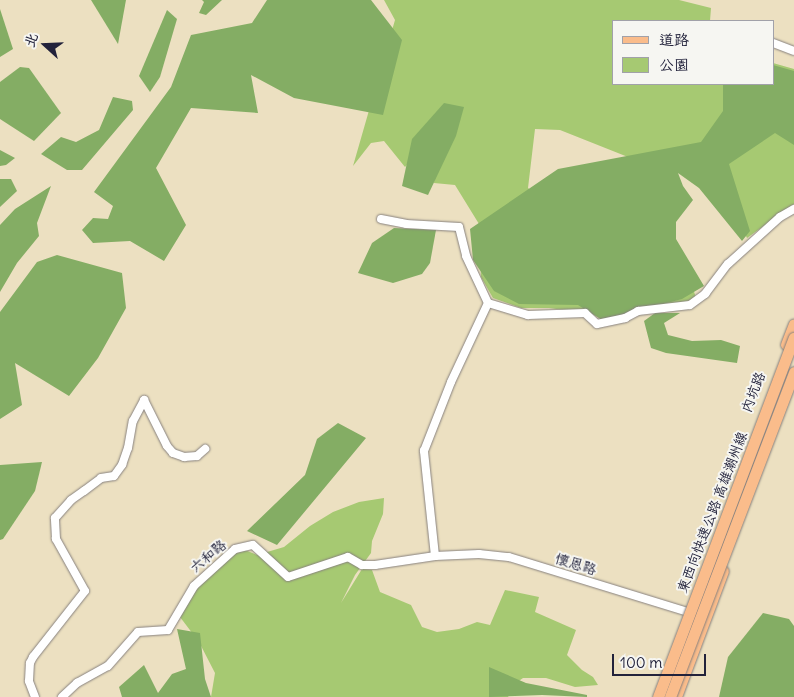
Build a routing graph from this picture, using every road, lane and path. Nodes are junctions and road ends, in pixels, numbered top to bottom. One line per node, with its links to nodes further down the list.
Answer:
1 (774, 43): 2 (street)
2 (794, 51)
3 (794, 209): 5 (street)
4 (381, 219): 5 (street)
5 (488, 303): 11 (street)
6 (794, 324): 12 (main road, 內坑路)
7 (794, 338): 17 (highway, 東西向快速公路 高雄潮州線, bridge)
8 (794, 372): 18 (highway, 東西向快速公路 高雄潮州線, bridge)
9 (794, 386): 13 (main road)
10 (205, 449): 14 (street)
11 (435, 556): 12 (street, 懷恩路); 15 (street, 六和路)
12 (685, 611): 13 (street, 懷恩路); 16 (main road)
13 (706, 618): 19 (main road)
14 (35, 697)
15 (62, 697)
16 (653, 697)
17 (658, 697)
18 (670, 697)
19 (677, 697)

